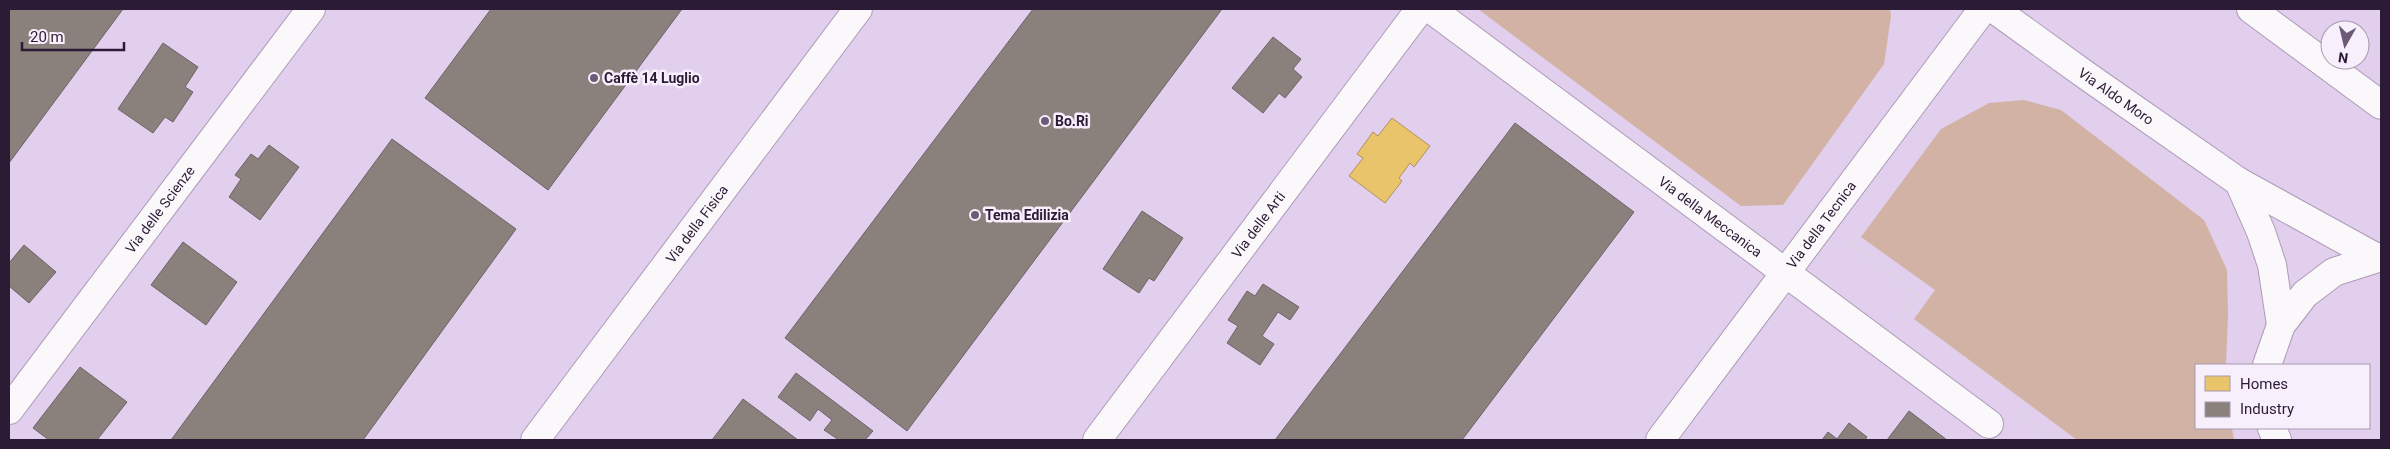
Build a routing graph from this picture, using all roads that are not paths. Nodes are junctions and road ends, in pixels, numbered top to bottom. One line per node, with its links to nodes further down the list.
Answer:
1 (311, 9): 14 (street, Via delle Scienze)
2 (858, 9): 16 (street, Via della Fisica)
3 (1420, 9): 17 (street, Via delle Arti)
4 (1431, 9): 11 (street, Via della Meccanica)
5 (1983, 9): 11 (street, Via della Tecnica)
6 (1994, 9): 9 (street, Via Aldo Moro)
7 (2251, 9): 8 (street)
8 (2381, 105)
9 (2239, 182): 10 (street, Via Aldo Moro); 12 (street, Via Aldo Moro)
10 (2379, 258): 12 (street, Via Aldo Moro)
11 (1785, 273): 15 (street, Via della Meccanica); 18 (street, Via della Tecnica)
12 (2281, 325): 13 (street, Via Aldo Moro)
13 (2267, 364)
14 (9, 410)
15 (1989, 424)
16 (535, 440)
17 (1097, 440)
18 (1660, 440)

